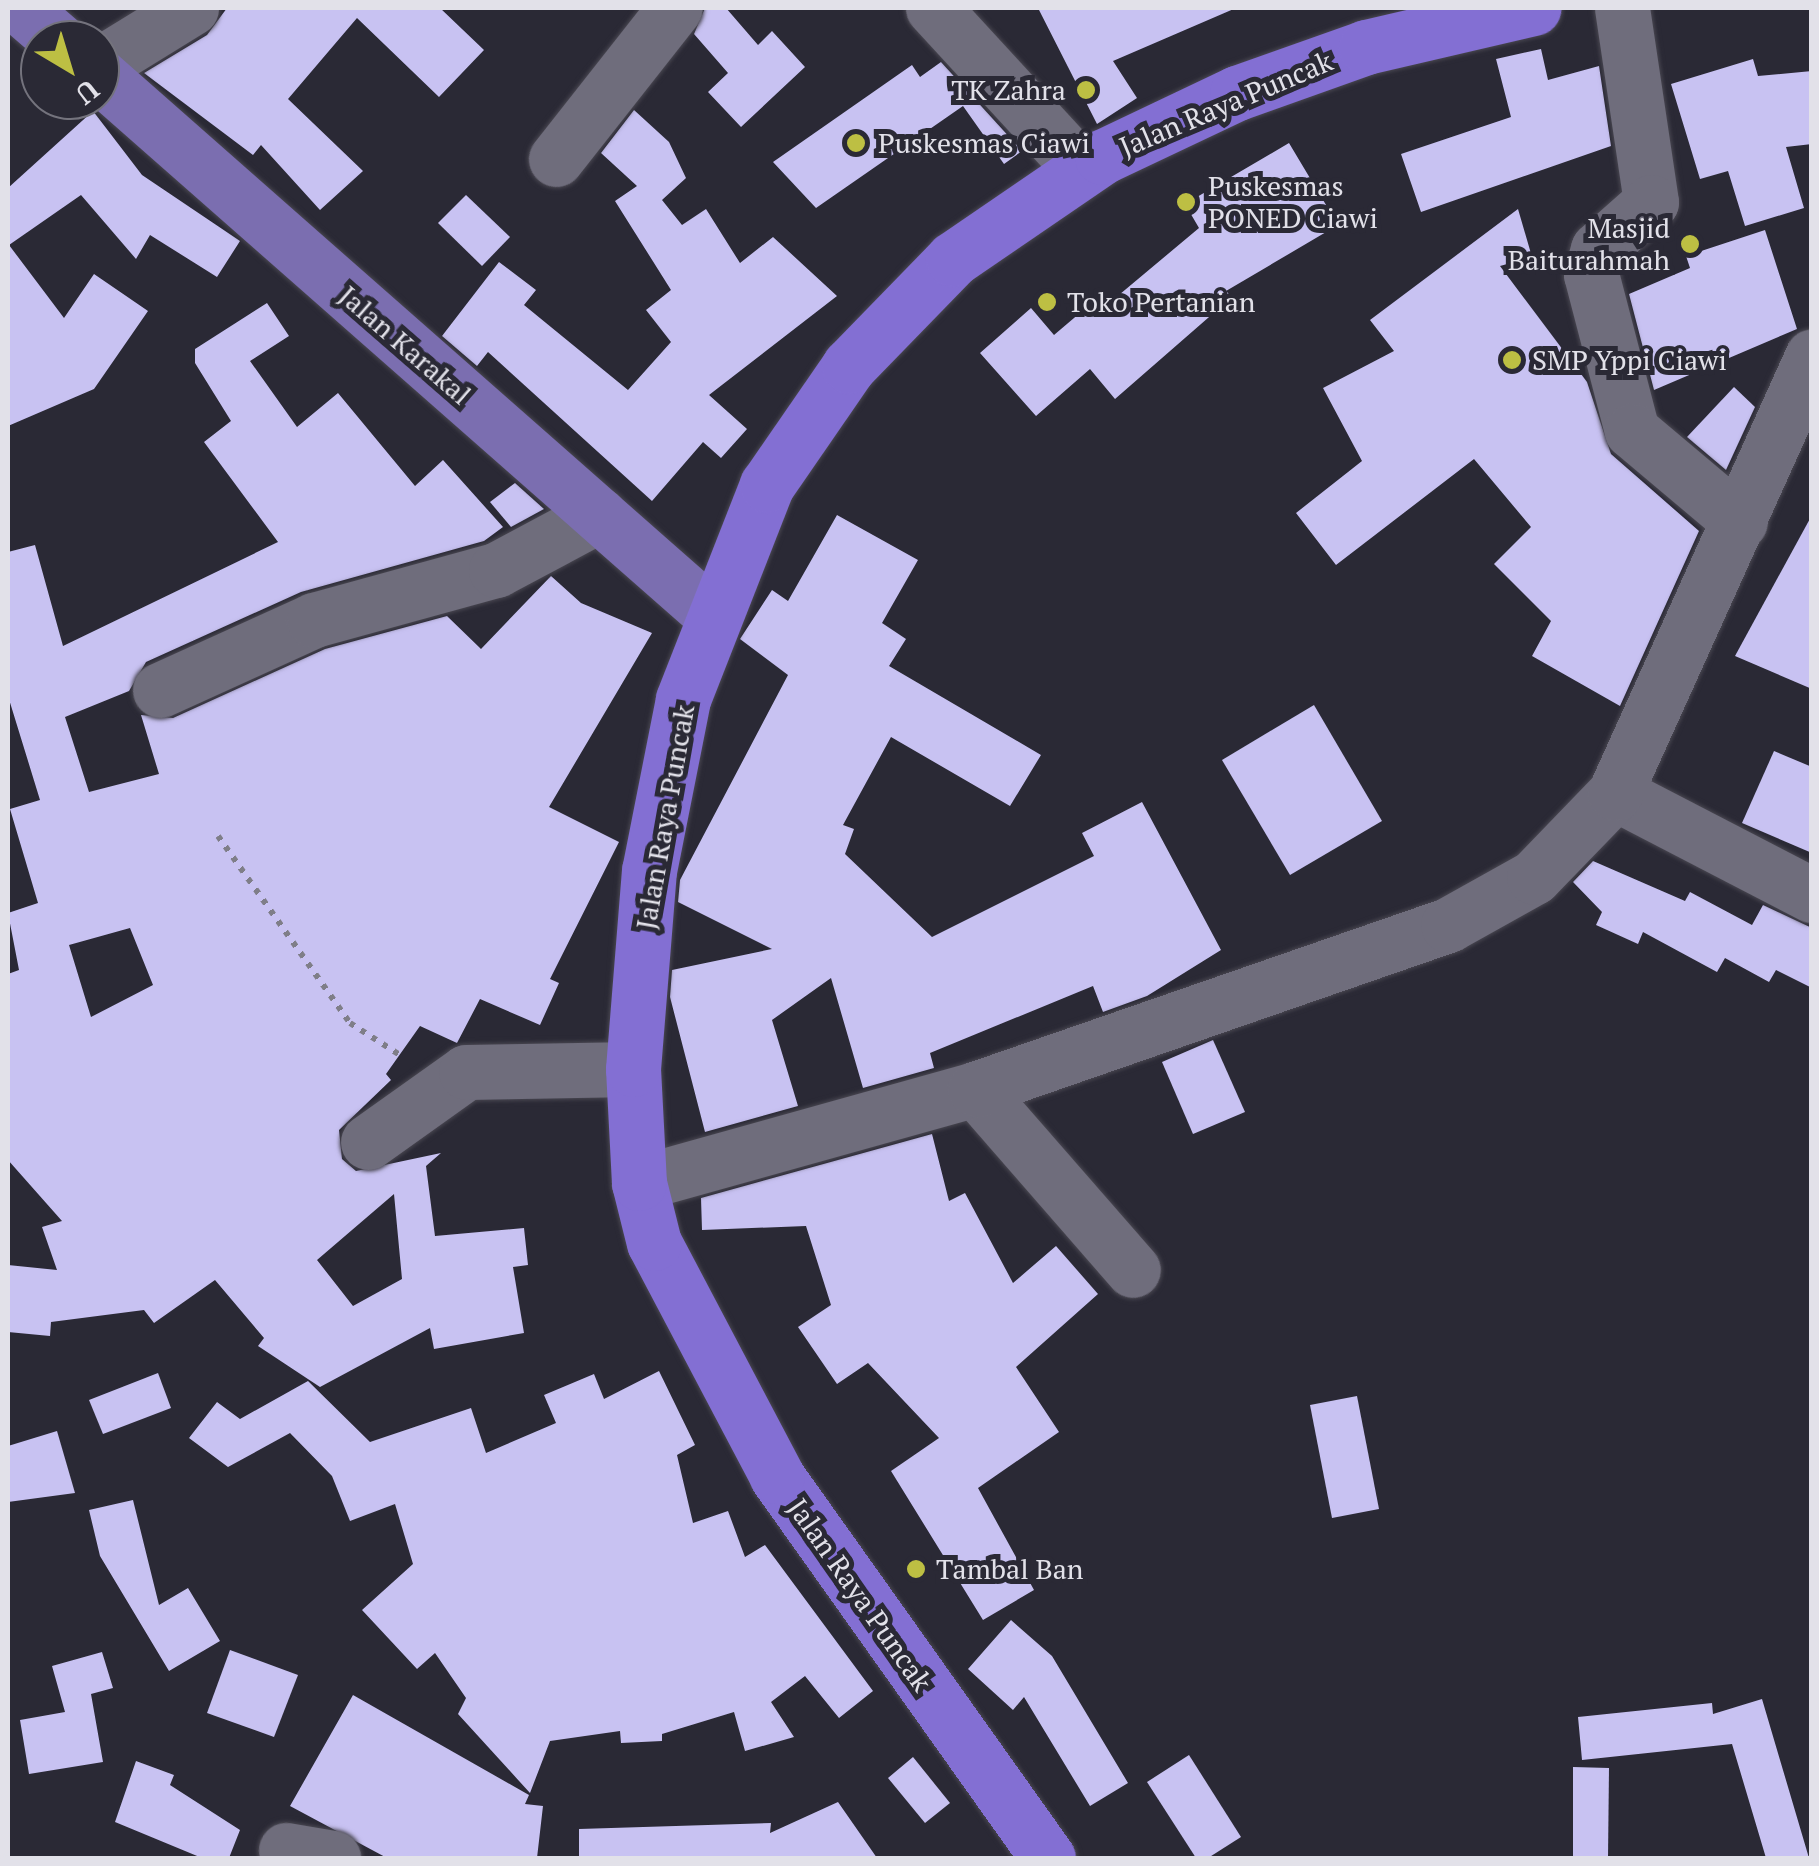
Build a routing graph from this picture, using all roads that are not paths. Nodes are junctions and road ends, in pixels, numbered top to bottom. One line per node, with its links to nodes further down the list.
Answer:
1 (191, 8): 6 (street)
2 (675, 8): 8 (street)
3 (933, 8): 9 (street)
4 (1534, 8): 9 (highway, Jalan Raya Puncak)
5 (1622, 8): 12 (street)
6 (120, 52)
7 (120, 94): 11 (main road, Jalan Karakal)
8 (556, 159)
9 (1082, 170): 13 (highway, Jalan Raya Puncak)
10 (1812, 356): 12 (street)
11 (599, 515): 13 (main road, Jalan Karakal); 14 (street)
12 (1740, 522): 15 (street)
13 (710, 613): 17 (highway, Jalan Raya Puncak)
14 (160, 690)
15 (1615, 794): 16 (street); 18 (street)
16 (1812, 895)
17 (633, 1069): 19 (street); 20 (highway, Jalan Raya Puncak)
18 (975, 1089): 20 (street); 21 (street)
19 (368, 1142)
20 (639, 1184): 22 (highway, Jalan Raya Puncak)
21 (1134, 1270)
22 (1048, 1858)

